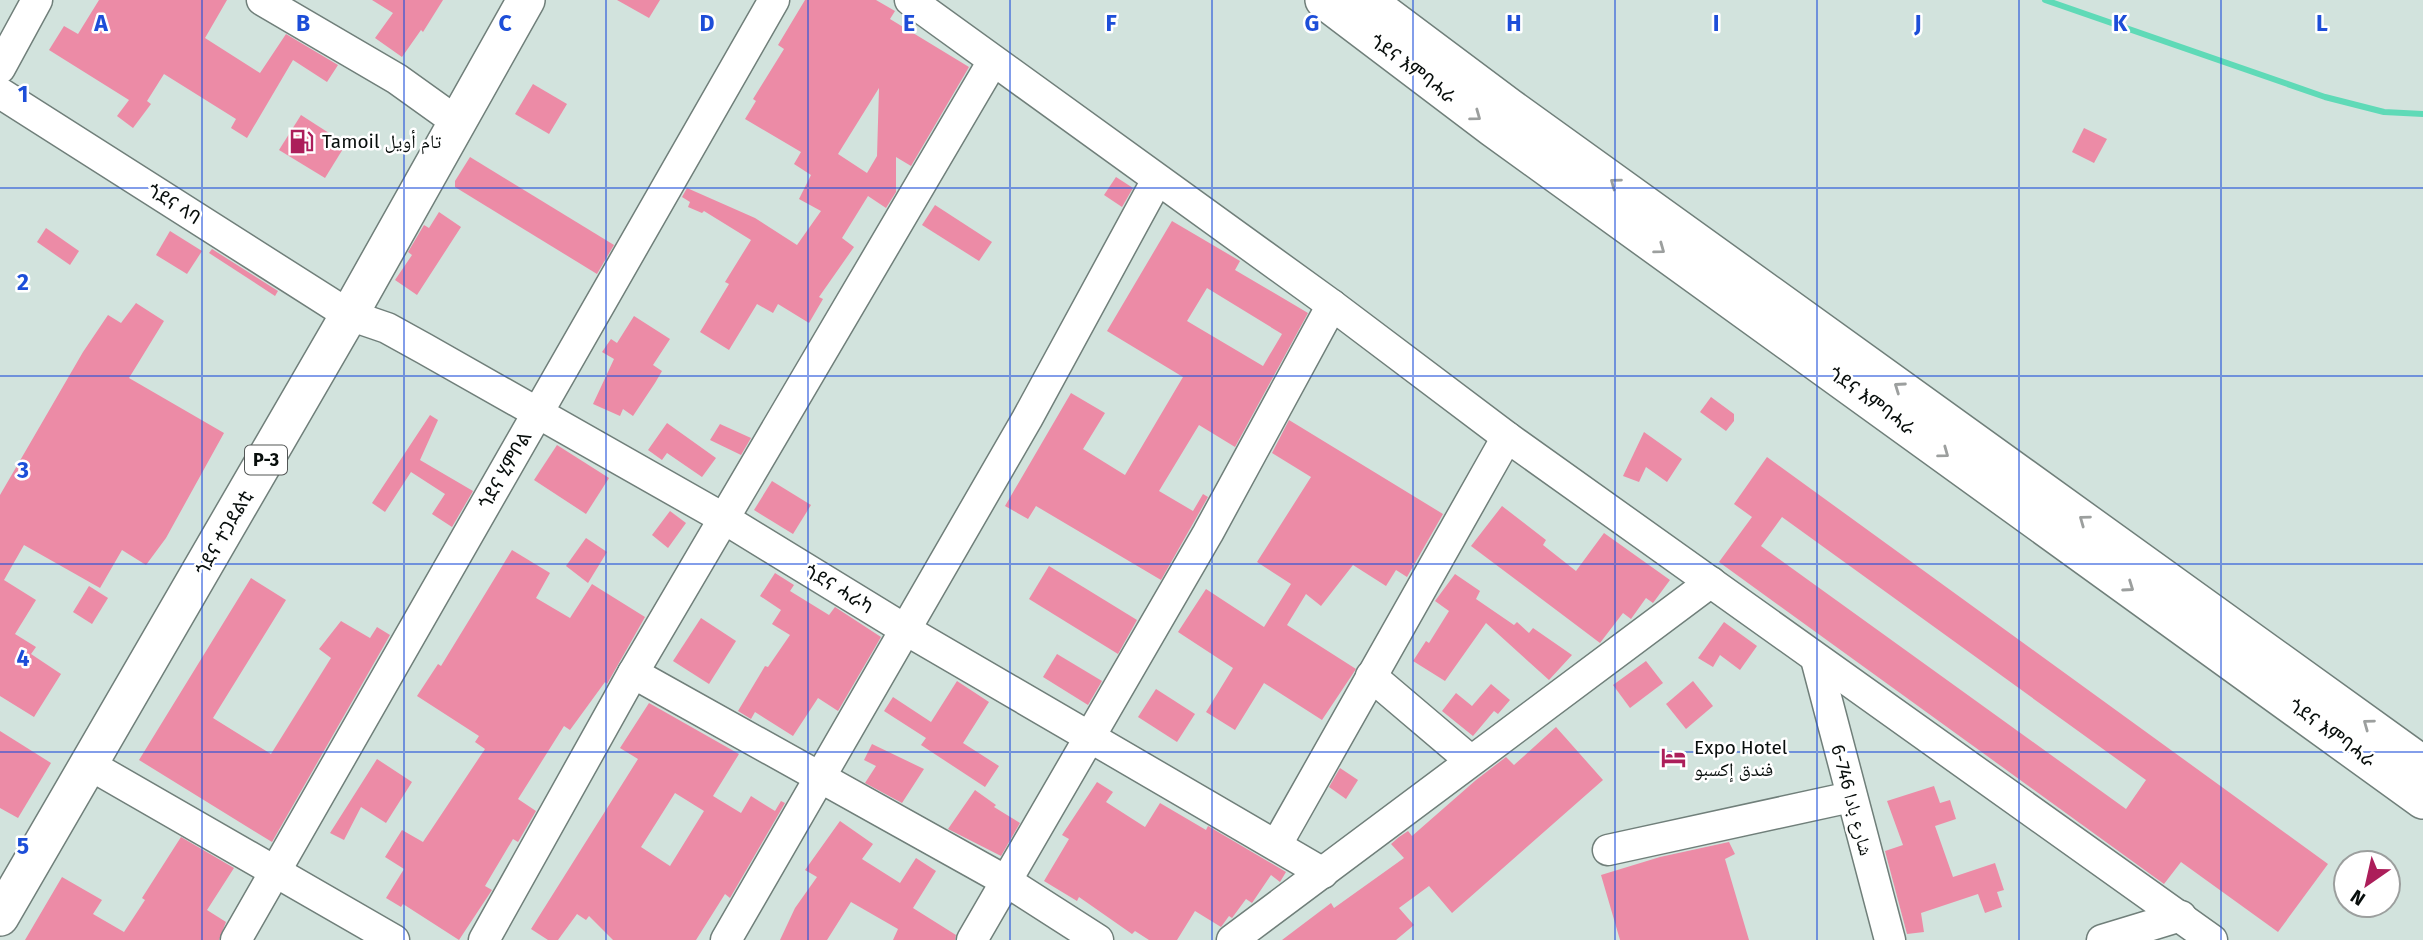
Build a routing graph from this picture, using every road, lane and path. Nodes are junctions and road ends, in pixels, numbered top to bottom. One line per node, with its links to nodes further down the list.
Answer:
1 (37, 0): 9 (street)
2 (262, 0): 11 (street)
3 (526, 0): 11 (main road, ጎደና ተጋደልቲ / P-3)
4 (774, 0): 15 (street, ጎደና ሂምቦል)
5 (910, 0): 8 (street)
6 (1324, 0): 29 (main road, ጎደና እምባሓራ, one-way to 29)
7 (1366, 0): 26 (main road, ጎደና እምባሓራ, one-way to 7)
8 (993, 61): 12 (street); 17 (street)
9 (0, 68)
10 (0, 93): 14 (street, ጎደና ላባ)
11 (457, 122): 14 (main road, ጎደና ተጋደልቲ / P-3)
12 (1157, 180): 13 (street); 19 (street)
13 (1332, 305): 16 (street); 23 (street)
14 (349, 315): 15 (street, ጎደና ሓራካ); 25 (main road, ጎደና ተጋደልቲ / P-3)
15 (538, 413): 17 (street, ጎደና ሓራካ); 32 (street, ጎደና ሂምቦል)
16 (1507, 437): 18 (street); 22 (street)
17 (723, 518): 19 (street, ጎደና ሓራካ); 21 (street)
18 (1711, 582): 20 (street); 24 (street)
19 (905, 630): 23 (street, ጎደና ሓራካ); 27 (street)
20 (1816, 659): 28 (street, شارع بادا 746-6); 35 (street)
21 (633, 673): 27 (street); 39 (street)
22 (1371, 676): 24 (street); 30 (street)
23 (1090, 738): 30 (street, ጎደና ሓራካ); 34 (street)
24 (1470, 760): 33 (street)
25 (90, 765): 32 (street); 36 (main road, ጎደና ተጋደልቲ / P-3)
26 (2423, 765)
27 (821, 776): 34 (street); 40 (street)
28 (1851, 797): 31 (street); 44 (street, شارع بادا 746-6)
29 (2423, 800)
30 (1277, 844): 33 (street, ጎደና ሓራካ)
31 (1608, 850)
32 (276, 870): 37 (street, ጎደና ሂምቦል); 38 (street)
33 (1323, 873): 43 (street)
34 (1006, 881): 41 (street); 42 (street)
35 (2181, 916): 45 (street); 46 (street)
36 (0, 917)
37 (236, 940)
38 (394, 940)
39 (484, 940)
40 (726, 940)
41 (972, 940)
42 (1098, 940)
43 (1232, 940)
44 (1889, 940)
45 (2102, 940)
46 (2212, 940)

